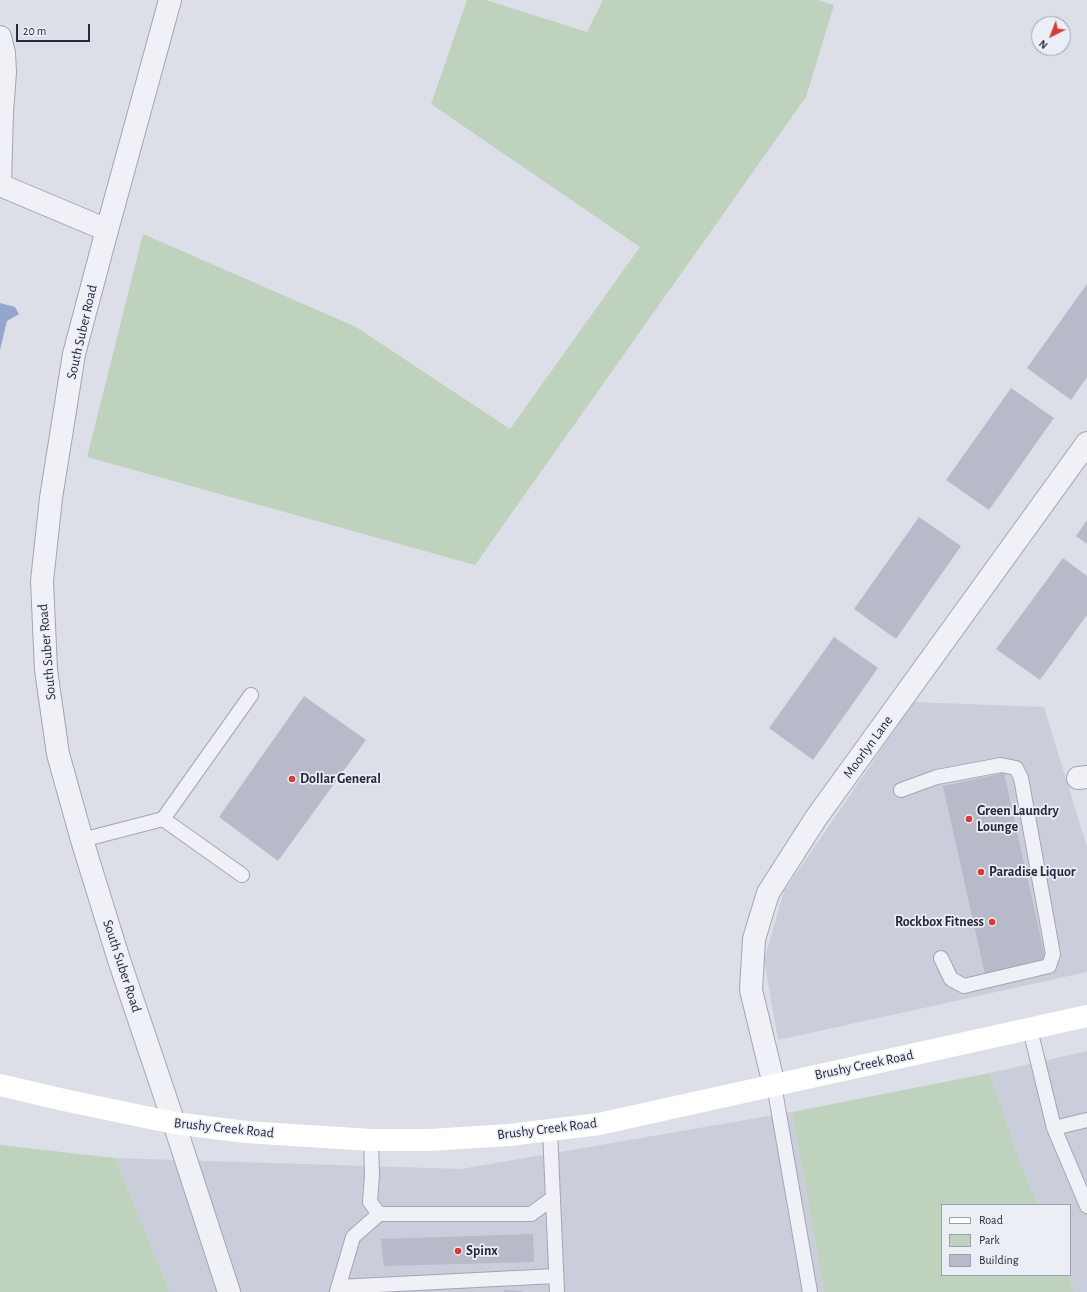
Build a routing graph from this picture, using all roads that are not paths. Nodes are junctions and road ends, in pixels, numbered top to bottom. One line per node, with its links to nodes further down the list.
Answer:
1 (170, 0): 3 (street, South Suber Road)
2 (0, 37): 3 (street)
3 (107, 230): 8 (street, South Suber Road)
4 (1087, 443): 14 (street, Moorlyn Lane)
5 (251, 695): 7 (lane)
6 (901, 790): 10 (lane)
7 (163, 820): 8 (lane); 9 (lane)
8 (82, 840): 16 (street, South Suber Road)
9 (242, 874)
10 (941, 958)
11 (1087, 1016): 12 (main road, Brushy Creek Road)
12 (1030, 1029): 14 (main road, Brushy Creek Road); 17 (lane)
13 (0, 1085): 16 (main road, Brushy Creek Road)
14 (774, 1085): 18 (main road, Brushy Creek Road); 27 (lane)
15 (1087, 1120): 17 (lane)
16 (174, 1123): 19 (main road, Brushy Creek Road); 25 (street, South Suber Road)
17 (1054, 1128): 21 (lane)
18 (550, 1130): 19 (main road, Brushy Creek Road); 20 (lane)
19 (372, 1140): 22 (lane)
20 (552, 1198): 22 (lane); 23 (lane)
21 (1087, 1206)
22 (379, 1214): 24 (lane)
23 (556, 1276): 24 (lane); 26 (lane)
24 (337, 1290)
25 (229, 1292)
26 (557, 1292)
27 (810, 1292)

